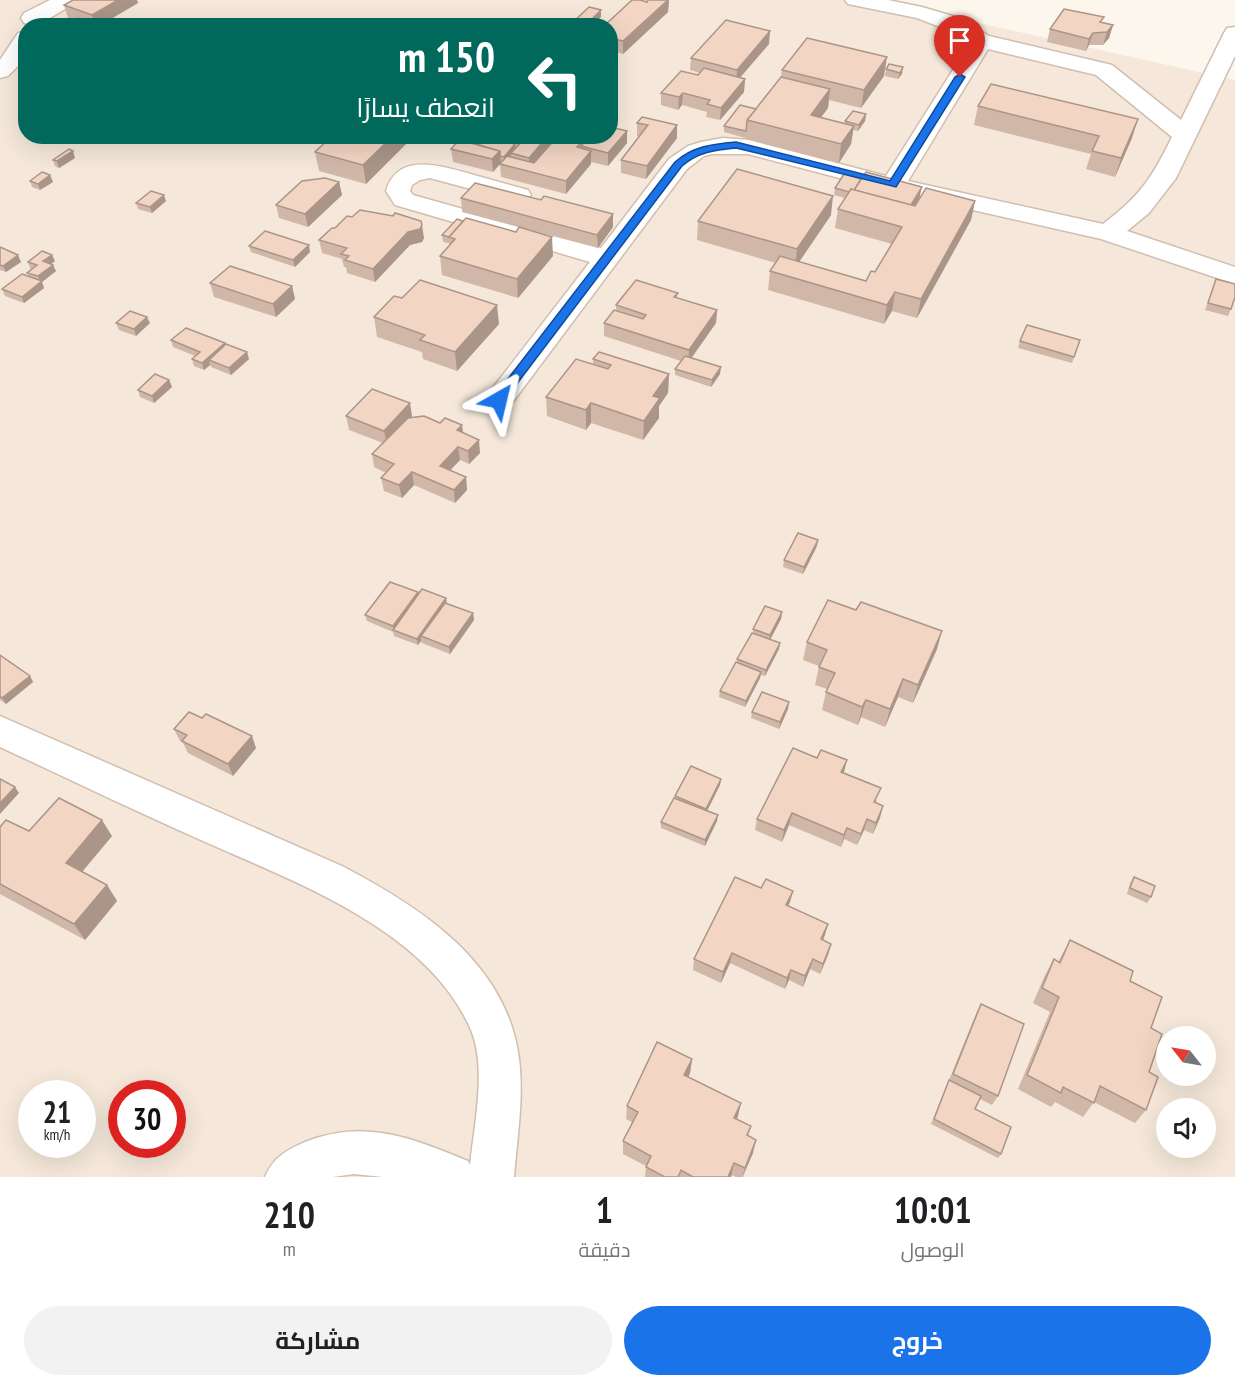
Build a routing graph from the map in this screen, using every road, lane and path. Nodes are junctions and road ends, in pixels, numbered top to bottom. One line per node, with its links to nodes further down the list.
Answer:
1 (66, 0): 4 (street)
2 (855, 0): 3 (street)
3 (922, 7): 6 (street)
4 (34, 18)
5 (1235, 33): 9 (street)
6 (982, 41): 9 (street); 10 (street)
7 (18, 50): 8 (street)
8 (0, 71)
9 (1185, 135): 12 (street)
10 (893, 185): 12 (street); 13 (street)
11 (542, 201): 13 (street)
12 (1108, 233): 14 (street)
13 (606, 258): 15 (street)
14 (1235, 276)
15 (499, 400)
16 (0, 731): 19 (street)
17 (288, 1177): 18 (street)
18 (452, 1177)
19 (490, 1177)

